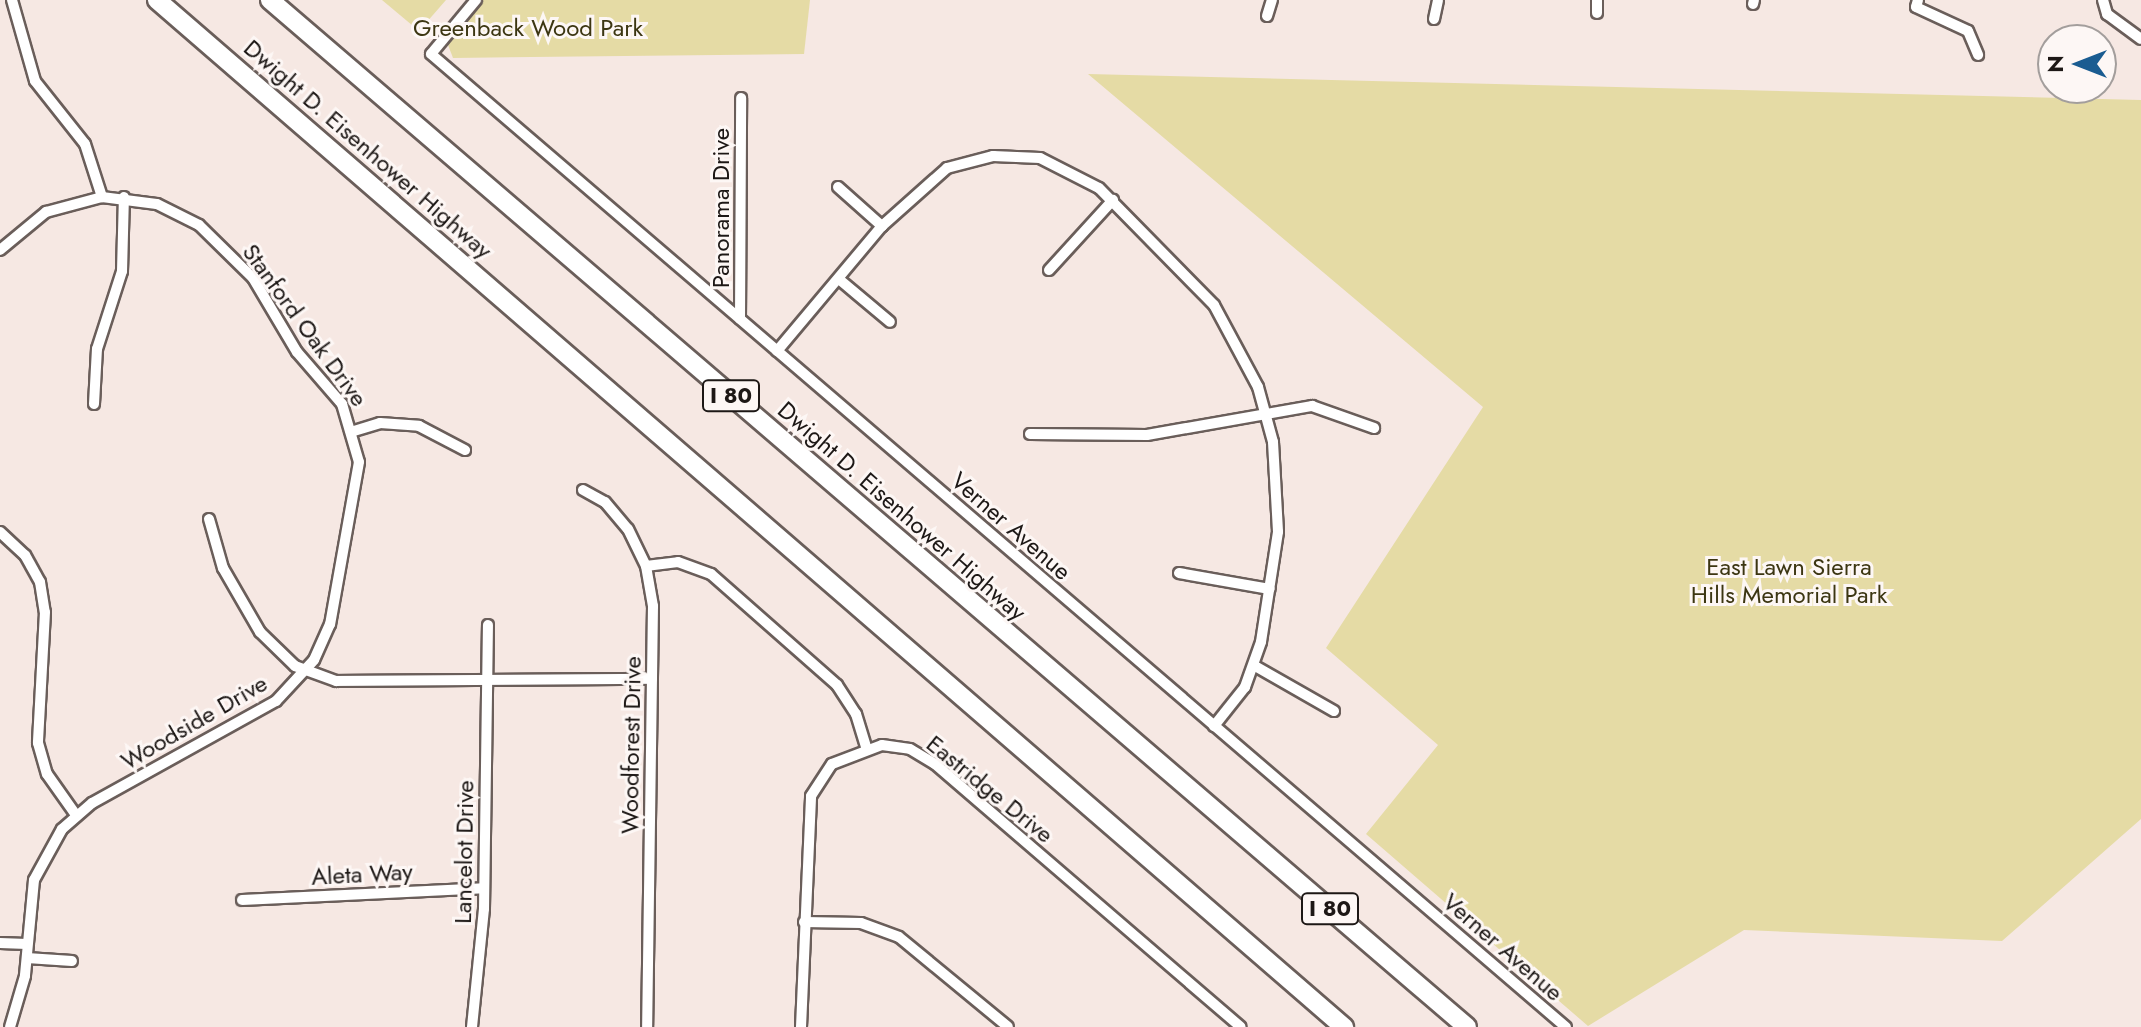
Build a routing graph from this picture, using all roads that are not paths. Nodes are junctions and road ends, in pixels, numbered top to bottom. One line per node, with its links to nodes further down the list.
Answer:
1 (12, 0): 17 (street)
2 (157, 0): 61 (highway, Dwight D. Eisenhower Highway)
3 (270, 0): 62 (highway, Dwight D. Eisenhower Highway / I 80)
4 (476, 0): 24 (street, Verner Avenue)
5 (1272, 0): 11 (street)
6 (1438, 0): 12 (street)
7 (1597, 0): 10 (street)
8 (1918, 0): 14 (street)
9 (2103, 0): 13 (street)
10 (1597, 13)
11 (1267, 16)
12 (1434, 19)
13 (2141, 39)
14 (1978, 55)
15 (741, 98): 24 (street, Panorama Drive)
16 (838, 187): 20 (street)
17 (102, 197): 18 (street, Stanford Oak Drive); 21 (street, Stanford Oak Drive)
18 (124, 197): 27 (street); 30 (street, Stanford Oak Drive)
19 (1113, 200): 20 (street); 22 (street); 28 (street)
20 (882, 226): 23 (street)
21 (0, 250)
22 (1049, 270)
23 (840, 280): 25 (street); 26 (street)
24 (740, 319): 26 (street, Verner Avenue)
25 (890, 322)
26 (777, 351): 45 (street, Verner Avenue)
27 (94, 404)
28 (1266, 413): 29 (street); 31 (street); 38 (street)
29 (1374, 428)
30 (354, 431): 32 (street); 41 (street, Stanford Oak Drive)
31 (1030, 434)
32 (465, 450)
33 (583, 490): 36 (street, Woodforest Drive)
34 (209, 519): 41 (street)
35 (2, 537): 47 (street)
36 (646, 566): 43 (street, Woodforest Drive); 46 (street)
37 (1179, 573): 38 (street)
38 (1270, 589): 40 (street)
39 (488, 625): 42 (street, Lancelot Drive)
40 (1255, 666): 44 (street); 45 (street)
41 (307, 670): 42 (street); 47 (street, Woodside Drive)
42 (488, 678): 43 (street); 48 (street, Lancelot Drive)
43 (652, 679): 57 (street, Woodforest Drive)
44 (1334, 711)
45 (1214, 726): 63 (street, Verner Avenue)
46 (866, 747): 50 (street); 60 (street, Eastridge Drive)
47 (76, 815): 52 (street, Woodside Drive)
48 (484, 888): 49 (street, Aleta Way); 56 (street, Lancelot Drive)
49 (242, 900)
50 (804, 922): 58 (street); 59 (street)
51 (0, 943): 52 (street)
52 (27, 944): 53 (street, Woodside Drive)
53 (27, 958): 54 (street); 55 (street, Woodside Drive)
54 (72, 961)
55 (10, 1027)
56 (472, 1027)
57 (647, 1027)
58 (801, 1027)
59 (1008, 1027)
60 (1241, 1027)
61 (1344, 1027)
62 (1467, 1027)
63 (1566, 1027)

